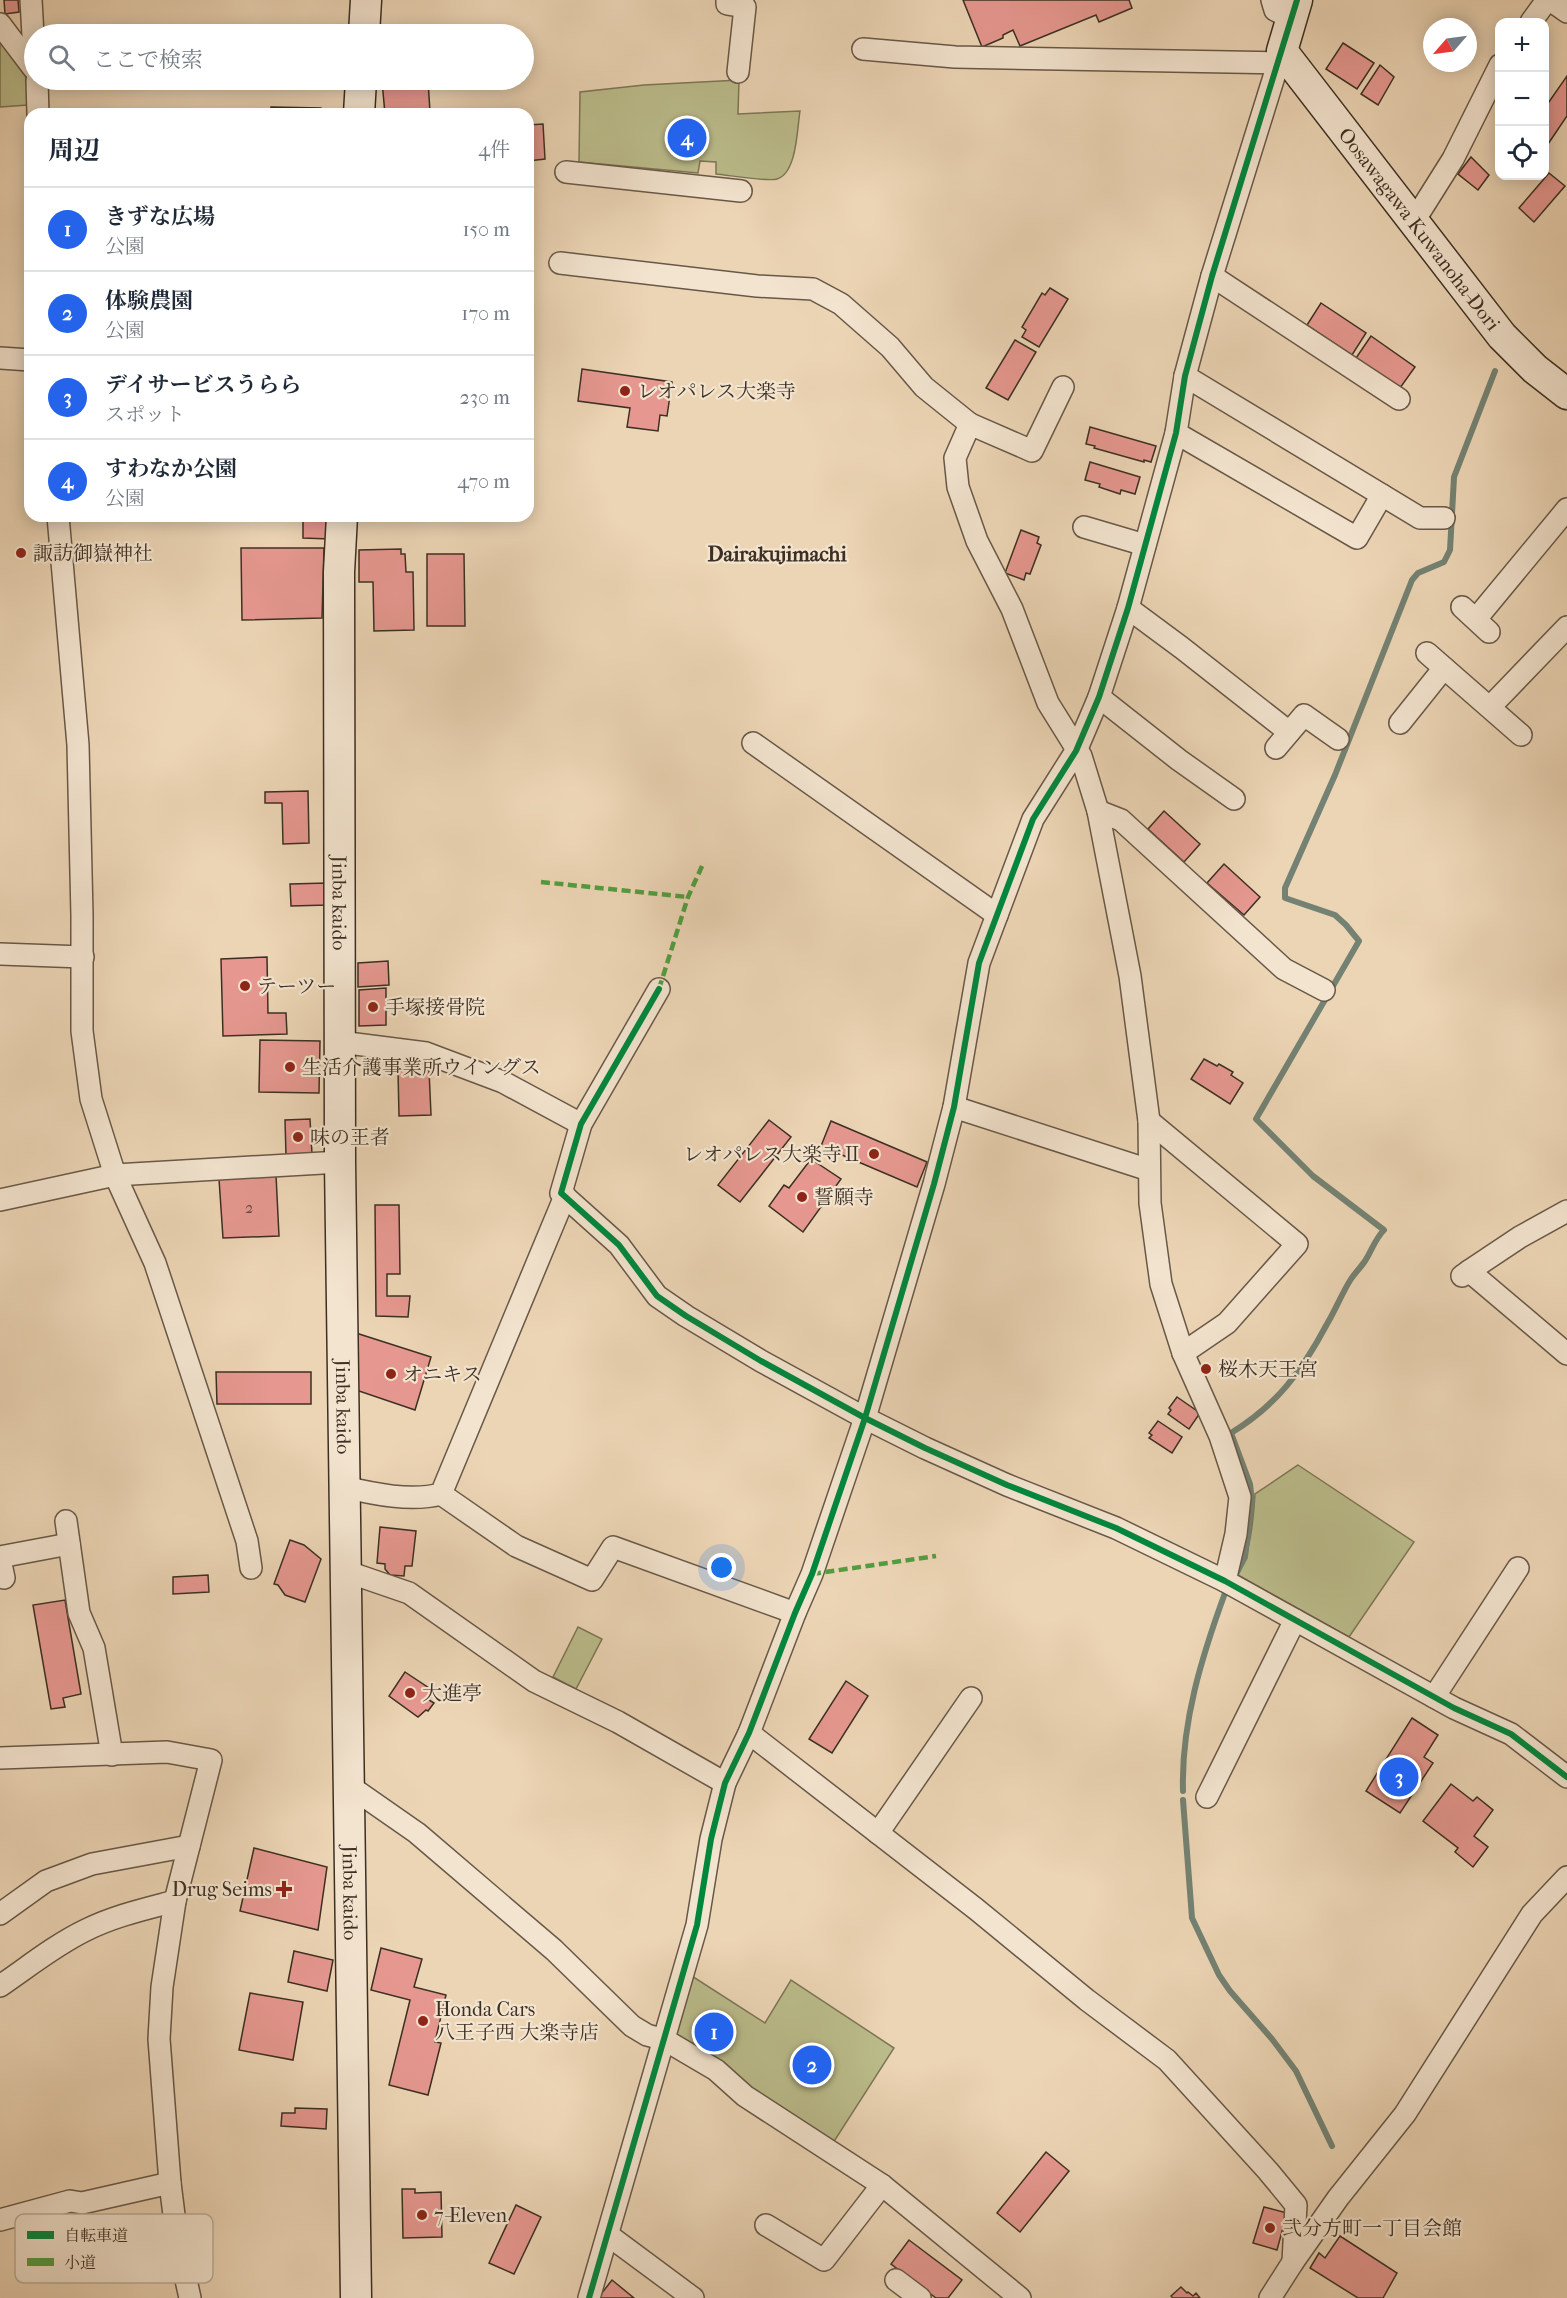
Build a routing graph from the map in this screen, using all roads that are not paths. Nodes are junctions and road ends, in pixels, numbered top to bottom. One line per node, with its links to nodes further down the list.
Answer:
1 (31, 0): 9 (street)
2 (366, 0): 10 (main road)
3 (727, 0): 14 (street)
4 (1549, 0): 6 (street); 7 (street)
5 (1286, 6): 13 (main road)
6 (1567, 12)
7 (1534, 18)
8 (0, 24): 12 (street)
9 (32, 24)
10 (365, 24)
11 (863, 49): 13 (street)
12 (24, 56)
13 (1281, 57): 22 (main road, Oosawagawa Kuwanoha-Dori); 24 (street)
14 (738, 72)
15 (1496, 72): 22 (street)
16 (37, 90): 18 (street)
17 (360, 90): 19 (main road)
18 (38, 108)
19 (359, 108)
20 (566, 172): 21 (street)
21 (741, 191)
22 (1414, 221): 29 (main road, Oosawagawa Kuwanoha-Dori)
23 (560, 263): 31 (street)
24 (1212, 276): 27 (street); 30 (street)
25 (0, 358): 26 (street)
26 (24, 360)
27 (1185, 376): 32 (street); 33 (street)
28 (1064, 387): 31 (street)
29 (1567, 394)
30 (1399, 399)
31 (970, 424): 52 (street)
32 (1176, 433): 33 (street); 40 (street)
33 (1382, 495): 35 (street)
34 (1567, 508): 39 (street)
35 (1444, 518)
36 (59, 522): 57 (street)
37 (342, 522): 60 (main road, Jinba kaido)
38 (1084, 527): 40 (street)
39 (1559, 533): 42 (street)
40 (1145, 545): 41 (street)
41 (1128, 608): 46 (street); 50 (street)
42 (1476, 619)
43 (1567, 627): 47 (street)
44 (1427, 652): 45 (street)
45 (1443, 668): 47 (street); 48 (street)
46 (1099, 697): 52 (street); 53 (street)
47 (1490, 707): 49 (street)
48 (1400, 723)
49 (1521, 735)
50 (1338, 740)
51 (753, 743): 55 (street)
52 (1076, 751): 54 (street); 55 (street)
53 (1234, 799)
54 (1098, 811): 59 (street); 62 (street)
55 (997, 915): 61 (street)
56 (0, 954): 57 (street)
57 (83, 957): 66 (street)
58 (659, 989): 63 (street)
59 (1324, 990)
60 (340, 1042): 63 (street); 64 (main road, Jinba kaido)
61 (954, 1107): 65 (street); 72 (street)
62 (1149, 1121): 65 (street); 70 (street)
63 (581, 1124): 67 (street)
64 (340, 1162): 66 (street); 73 (main road, Jinba kaido)
65 (1149, 1170): 70 (street)
66 (115, 1175): 68 (street); 78 (street)
67 (565, 1196): 72 (street); 74 (street)
68 (0, 1200)
69 (1567, 1211): 71 (street)
70 (1183, 1353): 81 (street)
71 (1567, 1354)
72 (865, 1418): 81 (street); 82 (street)
73 (344, 1488): 74 (street); 80 (main road, Jinba kaido)
74 (441, 1494): 82 (street)
75 (66, 1521): 76 (street)
76 (69, 1544): 77 (street); 87 (street)
77 (1, 1565)
78 (251, 1568)
79 (1518, 1568): 84 (street)
80 (345, 1571): 90 (street); 91 (main road, Jinba kaido)
81 (1225, 1581): 83 (street)
82 (795, 1613): 86 (street)
83 (1295, 1620): 84 (street); 92 (street)
84 (1434, 1697): 89 (street)
85 (971, 1698): 93 (street)
86 (749, 1733): 90 (street); 93 (street)
87 (112, 1755): 88 (street); 94 (street)
88 (0, 1758)
89 (1567, 1777)
90 (725, 1783): 99 (street)
91 (348, 1785): 99 (street); 112 (main road, Jinba kaido)
92 (1208, 1797)
93 (878, 1833): 108 (street)
94 (189, 1846): 96 (street); 97 (street)
95 (1567, 1877): 108 (street)
96 (175, 1901): 98 (street); 100 (street)
97 (0, 1914)
98 (0, 1986)
99 (665, 2040): 101 (street); 107 (street)
100 (170, 2183): 102 (street); 103 (street)
101 (882, 2185): 106 (street); 116 (street)
102 (22, 2214)
103 (174, 2214)
104 (15, 2216): 105 (street)
105 (0, 2220)
106 (766, 2225)
107 (608, 2235): 113 (street); 114 (street)
108 (1293, 2262): 117 (street)
109 (896, 2280): 115 (street)
110 (187, 2283): 111 (street)
111 (190, 2298)
112 (356, 2298)
113 (589, 2298)
114 (693, 2298)
115 (920, 2298)
116 (1020, 2298)
117 (1270, 2298)

